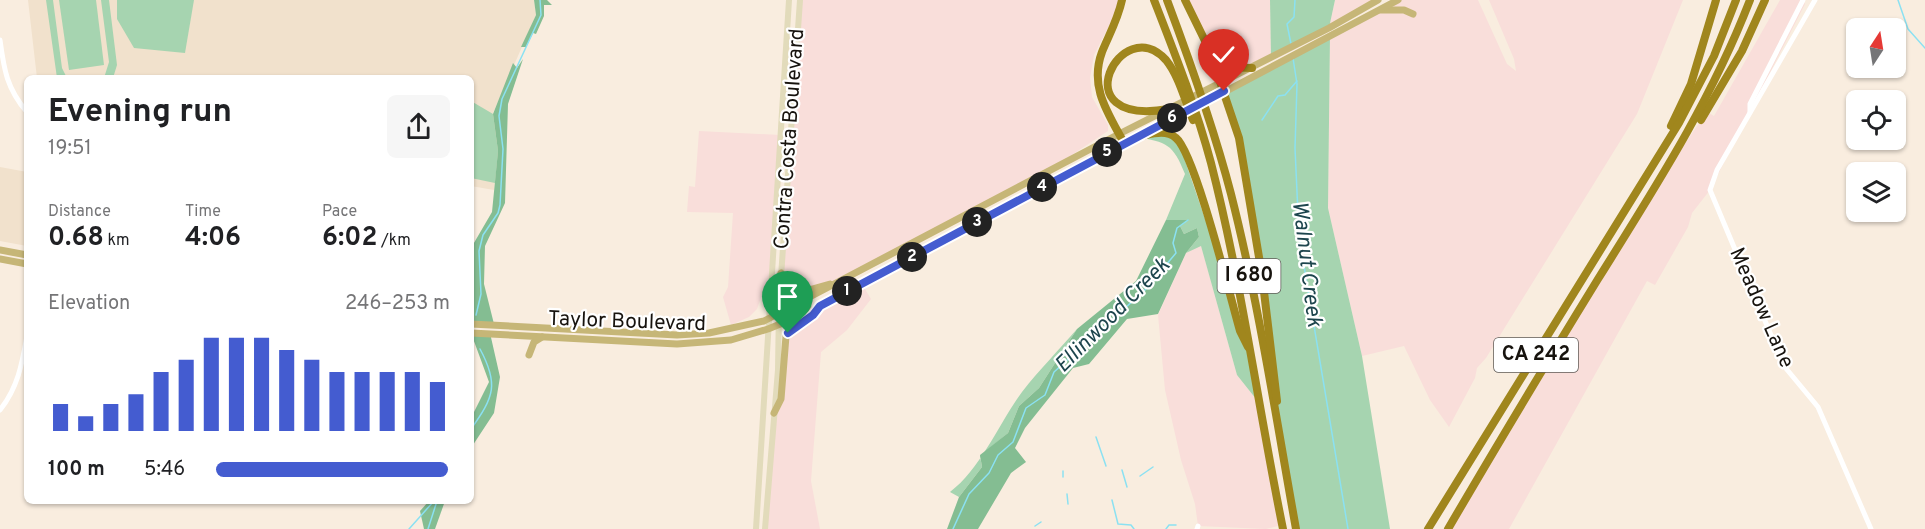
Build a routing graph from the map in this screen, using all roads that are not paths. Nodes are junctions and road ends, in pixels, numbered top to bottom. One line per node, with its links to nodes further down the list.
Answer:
1 (789, 0): 32 (main road, Contra Costa Boulevard)
2 (800, 0): 33 (main road, Contra Costa Boulevard)
3 (1122, 0): 27 (highway)
4 (1155, 0): 22 (highway)
5 (1167, 0): 57 (highway, I 680)
6 (1185, 0): 19 (highway)
7 (1378, 0): 17 (main road)
8 (1398, 0): 15 (main road)
9 (1716, 0): 30 (highway)
10 (1736, 0): 30 (highway, CA 242)
11 (1750, 0): 31 (highway, CA 242)
12 (1765, 0): 31 (highway)
13 (1803, 0): 26 (street)
14 (1815, 0): 26 (street)
15 (1378, 10): 16 (main road); 17 (main road)
16 (1413, 14)
17 (1329, 32): 20 (main road)
18 (0, 40): 24 (street)
19 (1209, 49): 21 (highway); 23 (highway)
20 (1267, 65): 21 (main road); 23 (main road)
21 (1252, 68): 23 (main road)
22 (1182, 82): 25 (highway); 53 (highway, I 680)
23 (1223, 87): 25 (main road); 28 (main road); 57 (highway)
24 (24, 109)
25 (1170, 109): 27 (main road)
26 (1750, 112): 64 (street, Meadow Lane)
27 (1119, 134): 29 (highway); 36 (main road)
28 (1136, 137): 29 (main road); 53 (highway)
29 (1124, 143): 43 (main road)
30 (1643, 181): 62 (highway, CA 242)
31 (1655, 187): 63 (highway, CA 242)
32 (774, 215): 33 (main road); 46 (main road, Contra Costa Boulevard)
33 (783, 246): 41 (main road, Contra Costa Boulevard)
34 (0, 250): 35 (main road)
35 (24, 254)
36 (891, 255): 42 (main road); 43 (main road)
37 (0, 259): 38 (main road)
38 (16, 262): 39 (main road); 40 (main road)
39 (24, 263)
40 (24, 267)
41 (781, 273): 42 (main road); 45 (main road, Contra Costa Boulevard)
42 (850, 278): 45 (main road, Taylor Boulevard)
43 (861, 284): 44 (main road)
44 (820, 306): 48 (main road, Taylor Boulevard); 56 (main road)
45 (779, 316): 46 (main road, Taylor Boulevard); 48 (main road, Contra Costa Boulevard)
46 (768, 320): 47 (main road, Taylor Boulevard); 49 (main road, Contra Costa Boulevard)
47 (474, 324)
48 (779, 325): 49 (main road, Taylor Boulevard); 56 (main road, Contra Costa Boulevard)
49 (768, 329): 51 (main road, Taylor Boulevard); 58 (main road, Contra Costa Boulevard)
50 (474, 333): 51 (main road, Taylor Boulevard)
51 (545, 336): 54 (main road)
52 (24, 351): 55 (street)
53 (1251, 353): 60 (highway, I 680)
54 (529, 356)
55 (0, 410)
56 (774, 413): 59 (main road, Contra Costa Boulevard)
57 (1278, 431): 61 (highway, I 680)
58 (756, 529)
59 (765, 529)
60 (1283, 529)
61 (1296, 529)
62 (1428, 529)
63 (1448, 529)
64 (1871, 529)

